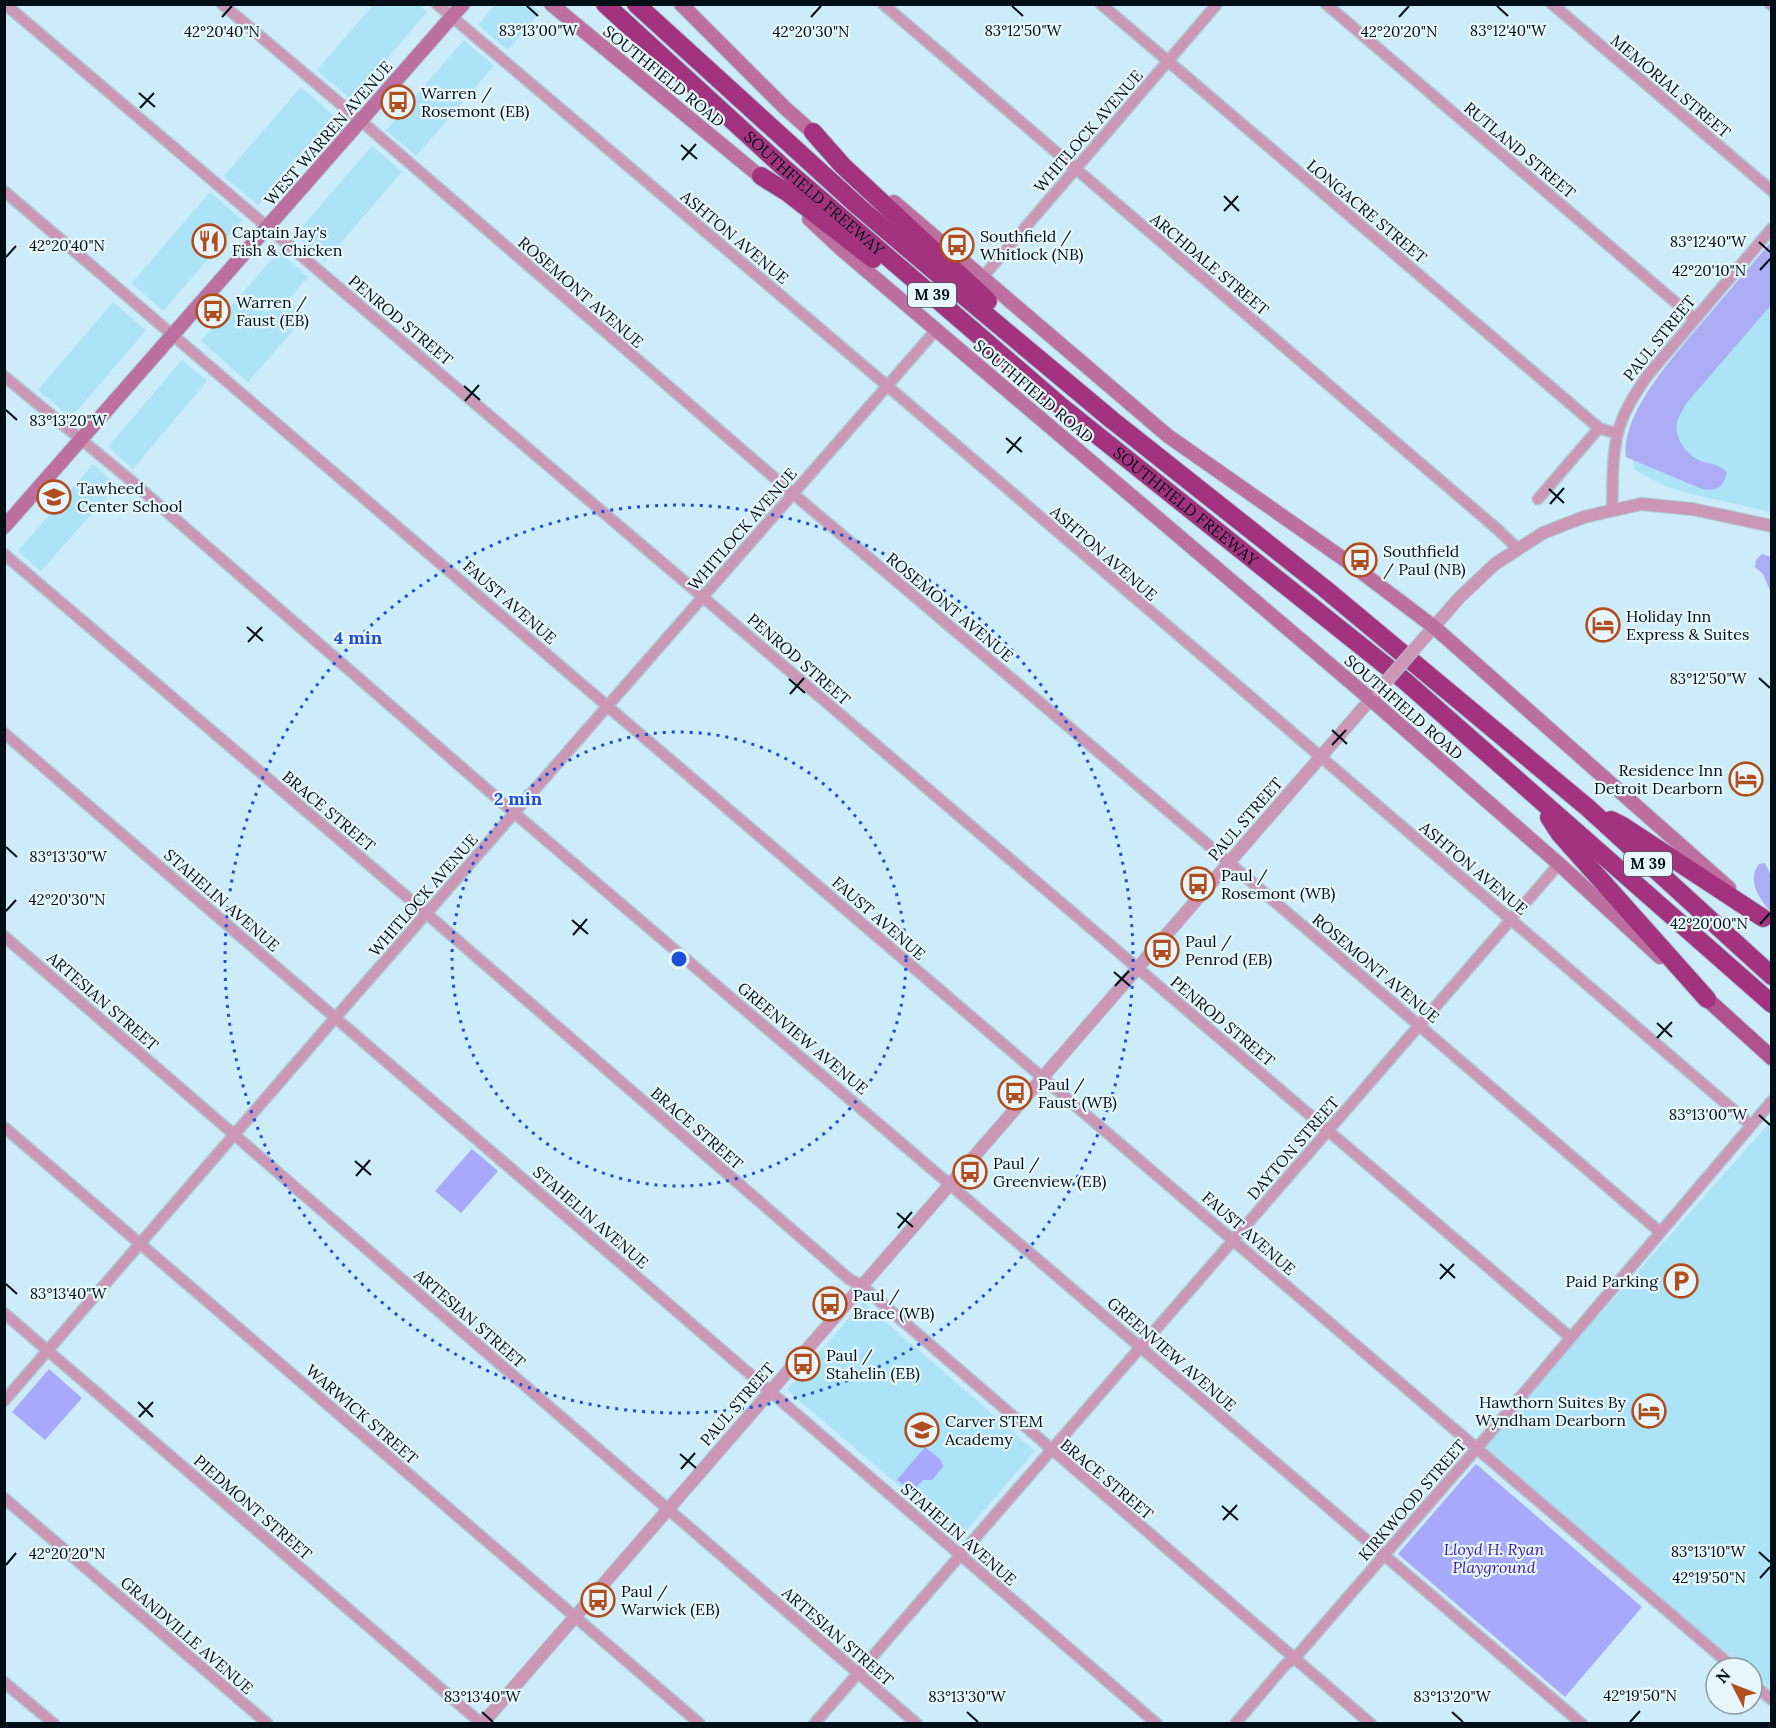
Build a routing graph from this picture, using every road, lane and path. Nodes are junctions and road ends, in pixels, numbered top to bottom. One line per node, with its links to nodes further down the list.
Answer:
1 (5, 4): 22 (street, PENROD STREET)
2 (222, 4): 16 (street, ROSEMONT AVENUE)
3 (437, 4): 14 (street, ASHTON AVENUE)
4 (463, 4): 14 (main road, WEST WARREN AVENUE)
5 (551, 4): 19 (main road, SOUTHFIELD ROAD)
6 (604, 4): 28 (highway, SOUTHFIELD FREEWAY / M 39)
7 (636, 4): 30 (highway, SOUTHFIELD FREEWAY / M 39)
8 (681, 4): 17 (main road)
9 (883, 4): 18 (street, ARCHDALE STREET)
10 (1101, 4): 15 (street, LONGACRE STREET)
11 (1217, 4): 15 (street, WHITLOCK AVENUE)
12 (1326, 4): 25 (street, RUTLAND STREET)
13 (1552, 4): 21 (street, MEMORIAL STREET)
14 (452, 17): 16 (main road, WEST WARREN AVENUE); 31 (street, ASHTON AVENUE)
15 (1168, 62): 18 (street, WHITLOCK AVENUE); 32 (street, LONGACRE STREET)
16 (361, 121): 22 (main road, WEST WARREN AVENUE); 35 (street, ROSEMONT AVENUE)
17 (813, 132): 24 (main road); 30 (highway)
18 (1076, 169): 24 (street, WHITLOCK AVENUE); 40 (street, ARCHDALE STREET)
19 (761, 176): 26 (main road, SOUTHFIELD ROAD); 28 (highway)
20 (4, 191): 27 (street, FAUST AVENUE)
21 (1772, 191)
22 (267, 227): 27 (main road, WEST WARREN AVENUE); 42 (street, PENROD STREET)
23 (1772, 228): 25 (street, PAUL STREET)
24 (982, 278): 43 (main road)
25 (1695, 319): 33 (street, PAUL STREET)
26 (936, 330): 31 (street, WHITLOCK AVENUE); 44 (main road, SOUTHFIELD ROAD)
27 (173, 334): 34 (main road, WEST WARREN AVENUE); 45 (street, FAUST AVENUE)
28 (1013, 364): 48 (highway, SOUTHFIELD FREEWAY / M 39)
29 (4, 376): 34 (street, GREENVIEW AVENUE)
30 (1060, 376): 49 (highway, SOUTHFIELD FREEWAY / M 39)
31 (887, 386): 35 (street, WHITLOCK AVENUE); 47 (street, ASHTON AVENUE)
32 (1599, 428): 33 (street, LONGACRE STREET); 36 (street)
33 (1618, 434): 37 (street, PAUL STREET)
34 (81, 439): 39 (main road, WEST WARREN AVENUE); 50 (street, GREENVIEW AVENUE)
35 (793, 494): 42 (street, WHITLOCK AVENUE); 51 (street, ROSEMONT AVENUE)
36 (1538, 499)
37 (1612, 510): 38 (street); 40 (street, PAUL STREET)
38 (1772, 526)
39 (4, 527)
40 (1517, 548): 43 (street, PAUL STREET)
41 (4, 554): 53 (street, BRACE STREET)
42 (703, 597): 45 (street, WHITLOCK AVENUE); 57 (street, PENROD STREET)
43 (1430, 632): 44 (street, PAUL STREET, bridge); 55 (main road)
44 (1374, 695): 47 (street, PAUL STREET); 52 (main road, SOUTHFIELD ROAD)
45 (608, 705): 50 (street, WHITLOCK AVENUE); 64 (street, FAUST AVENUE)
46 (4, 734): 61 (street, STAHELIN AVENUE)
47 (1320, 757): 51 (street, PAUL STREET); 54 (street, ASHTON AVENUE)
48 (1532, 793): 59 (highway); 60 (highway, SOUTHFIELD FREEWAY / M 39)
49 (1588, 808): 55 (highway); 58 (highway, SOUTHFIELD FREEWAY / M 39)
50 (515, 813): 53 (street, WHITLOCK AVENUE); 70 (street, GREENVIEW AVENUE)
51 (1229, 862): 57 (street, PAUL STREET); 62 (street, ROSEMONT AVENUE)
52 (1559, 864): 54 (street, DAYTON STREET); 59 (main road, SOUTHFIELD ROAD)
53 (427, 914): 61 (street, WHITLOCK AVENUE); 74 (street, BRACE STREET)
54 (1511, 919): 62 (street, DAYTON STREET); 66 (street, ASHTON AVENUE)
55 (1767, 921)
56 (4, 936): 69 (street, ARTESIAN STREET)
57 (1137, 969): 64 (street, PAUL STREET); 68 (street, PENROD STREET)
58 (1772, 976)
59 (1707, 999): 63 (main road)
60 (1772, 1004)
61 (336, 1017): 69 (street, WHITLOCK AVENUE); 79 (street, STAHELIN AVENUE)
62 (1419, 1025): 68 (street, DAYTON STREET); 71 (street, ROSEMONT AVENUE)
63 (1772, 1058)
64 (1042, 1077): 70 (street, PAUL STREET); 72 (street, FAUST AVENUE)
65 (1772, 1101): 66 (street, KIRKWOOD STREET)
66 (1751, 1125): 71 (street, KIRKWOOD STREET)
67 (4, 1127): 73 (street, WARWICK STREET)
68 (1328, 1130): 72 (street, DAYTON STREET); 76 (street, PENROD STREET)
69 (234, 1135): 73 (street, WHITLOCK AVENUE); 84 (street, ARTESIAN STREET)
70 (950, 1184): 74 (street, PAUL STREET); 77 (street, GREENVIEW AVENUE)
71 (1660, 1232): 76 (street, KIRKWOOD STREET)
72 (1233, 1240): 77 (street, DAYTON STREET); 81 (street, FAUST AVENUE)
73 (140, 1243): 78 (street, WHITLOCK AVENUE); 87 (street, WARWICK STREET)
74 (862, 1286): 79 (street, PAUL STREET); 82 (street, BRACE STREET)
75 (4, 1313): 78 (street, PIEDMONT STREET)
76 (1570, 1338): 81 (street, KIRKWOOD STREET)
77 (1140, 1347): 82 (street, DAYTON STREET); 86 (street, GREENVIEW AVENUE)
78 (48, 1350): 80 (street, WHITLOCK AVENUE); 94 (street, PIEDMONT STREET)
79 (770, 1392): 84 (street, PAUL STREET); 85 (street, STAHELIN AVENUE)
80 (4, 1401)
81 (1477, 1448): 86 (street, KIRKWOOD STREET); 88 (street, FAUST AVENUE)
82 (1051, 1450): 85 (street, DAYTON STREET); 89 (street, BRACE STREET)
83 (4, 1498): 93 (street, GRANDVILLE AVENUE)
84 (668, 1508): 87 (street, PAUL STREET); 90 (street, ARTESIAN STREET)
85 (961, 1554): 90 (street, DAYTON STREET); 98 (street, STAHELIN AVENUE)
86 (1384, 1555): 89 (street, KIRKWOOD STREET); 101 (street, GREENVIEW AVENUE)
87 (575, 1616): 94 (street, PAUL STREET); 95 (street, WARWICK STREET)
88 (1720, 1656)
89 (1295, 1658): 99 (street, KIRKWOOD STREET); 100 (street, BRACE STREET)
90 (858, 1673): 96 (street, DAYTON STREET); 97 (street, ARTESIAN STREET)
91 (4, 1682): 92 (street)
92 (54, 1724)
93 (268, 1724)
94 (482, 1724)
95 (700, 1724)
96 (814, 1724)
97 (917, 1724)
98 (1157, 1724)
99 (1235, 1724)
100 (1371, 1724)
101 (1582, 1724)

